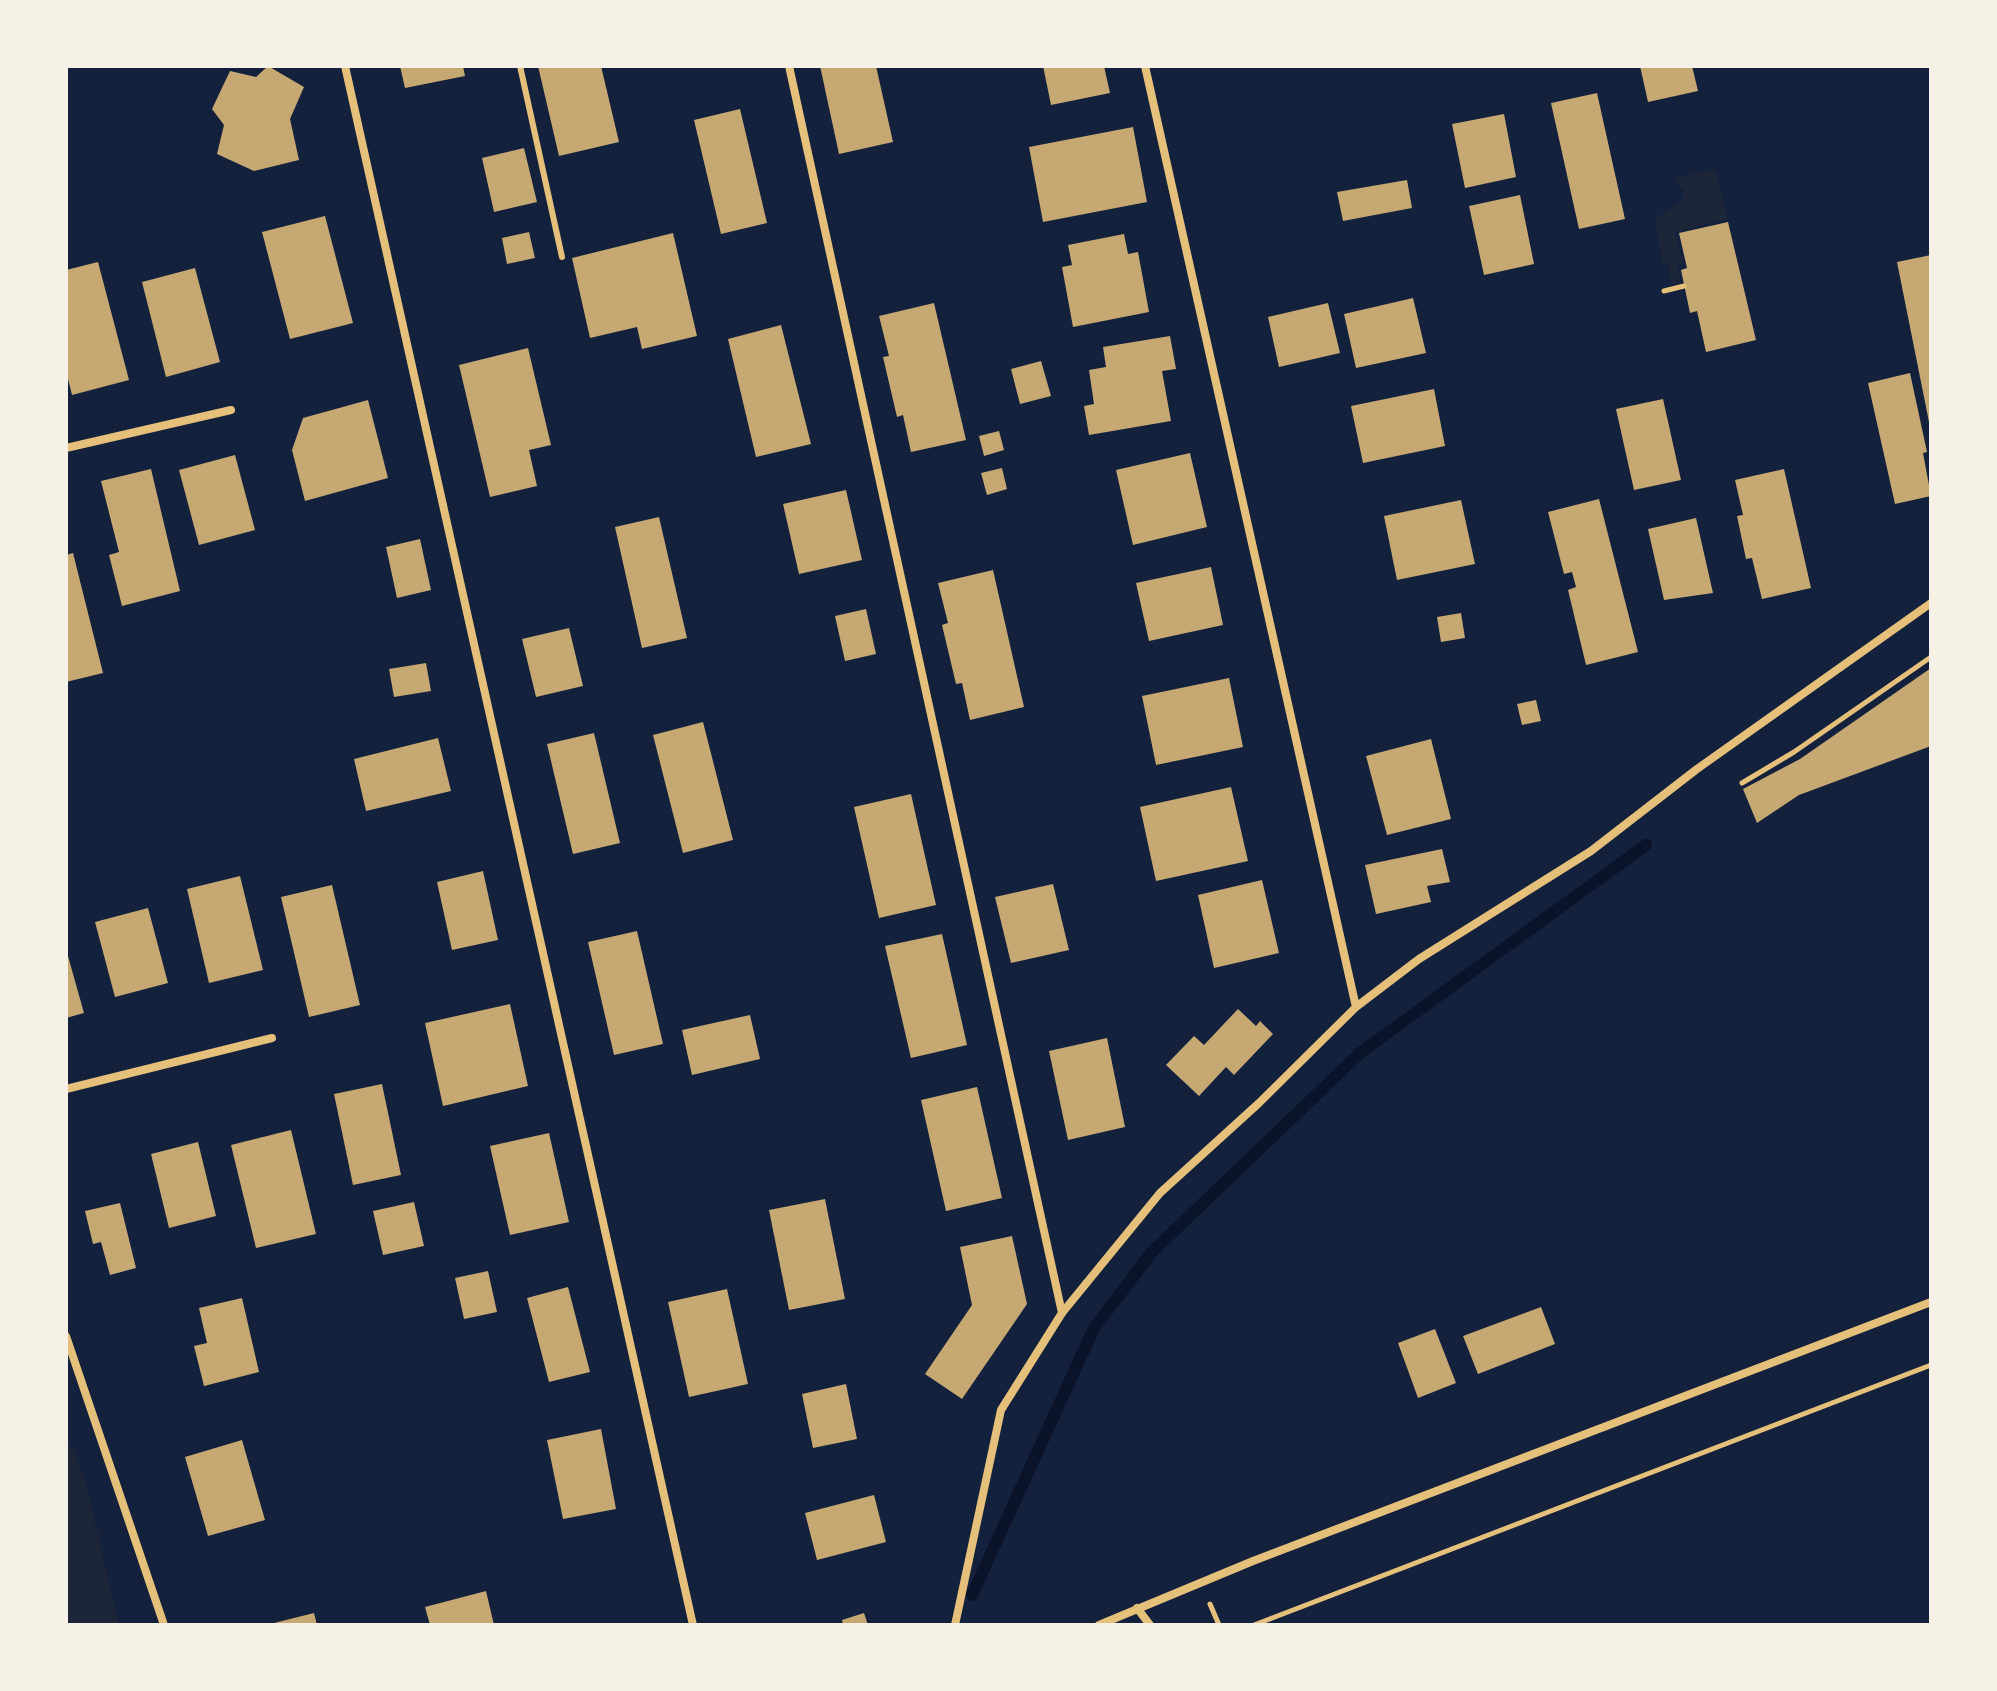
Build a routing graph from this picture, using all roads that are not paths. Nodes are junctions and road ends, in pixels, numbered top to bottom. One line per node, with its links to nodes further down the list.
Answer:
1 (345, 66): 17 (street)
2 (520, 66): 5 (lane)
3 (789, 66): 13 (street)
4 (1145, 66): 9 (street)
5 (562, 257)
6 (231, 410): 7 (street)
7 (66, 448)
8 (1931, 603): 9 (street)
9 (1356, 1007): 13 (street)
10 (272, 1038): 11 (street)
11 (66, 1089)
12 (1931, 1302): 15 (street)
13 (1062, 1313): 18 (street)
14 (66, 1336): 16 (street)
15 (1137, 1608): 19 (street); 20 (street)
16 (164, 1625)
17 (693, 1625)
18 (955, 1625)
19 (1099, 1625)
20 (1150, 1625)

